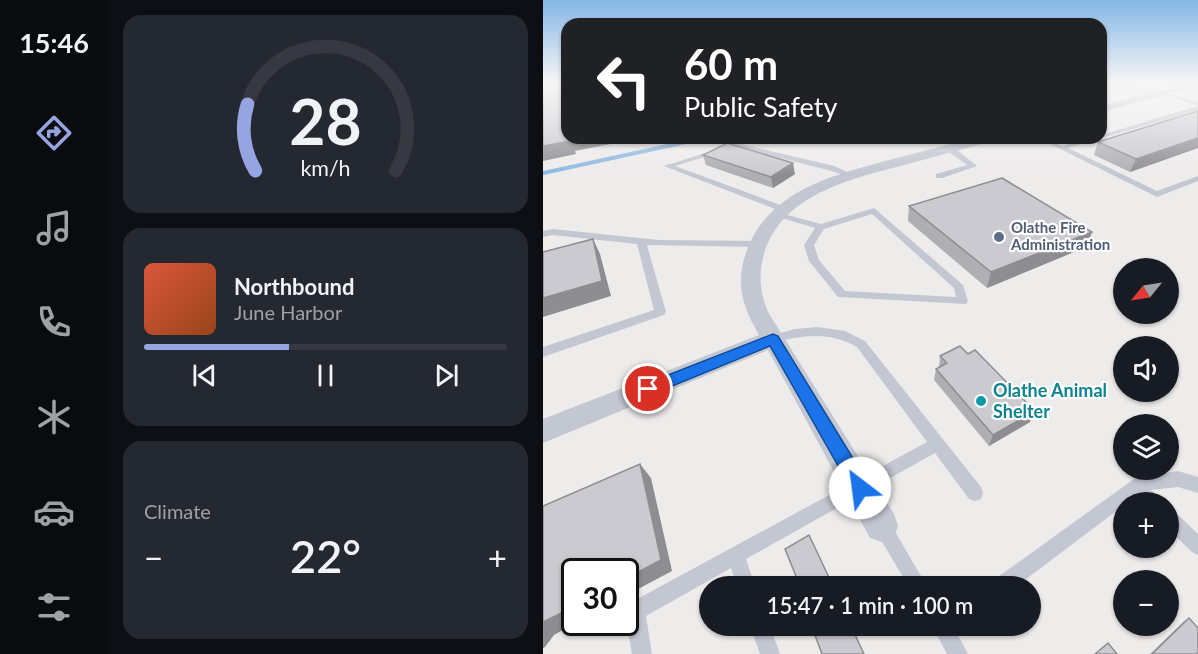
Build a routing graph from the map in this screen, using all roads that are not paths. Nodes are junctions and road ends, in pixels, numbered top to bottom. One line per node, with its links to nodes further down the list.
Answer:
1 (1174, 114): 2 (lane)
2 (1107, 134)
3 (965, 144): 6 (street)
4 (1054, 144): 7 (lane)
5 (1075, 144): 7 (lane)
6 (949, 148): 8 (street); 9 (lane)
7 (1062, 148): 10 (lane)
8 (850, 175): 11 (street); 11 (lane)
9 (939, 176)
10 (1198, 178)
11 (780, 212): 12 (lane); 15 (street)
12 (821, 227): 12 (lane)
13 (543, 234): 14 (lane)
14 (641, 241): 15 (lane); 17 (lane)
15 (758, 244): 16 (street)
16 (773, 339): 18 (street); 19 (lane); 22 (street)
17 (543, 352)
18 (543, 431)
19 (938, 444): 22 (lane); 24 (lane)
20 (1198, 485): 21 (lane)
21 (1136, 487): 23 (lane); 31 (lane)
22 (860, 488): 25 (street); 28 (lane)
23 (1141, 492)
24 (975, 493)
25 (882, 526): 30 (lane)
26 (1179, 528): 27 (lane)
27 (1198, 546)
28 (735, 556): 29 (lane); 34 (lane)
29 (742, 576)
30 (912, 576)
31 (1016, 576)
32 (764, 636): 35 (lane)
33 (949, 636): 36 (lane)
34 (642, 654)
35 (770, 654)
36 (958, 654)

